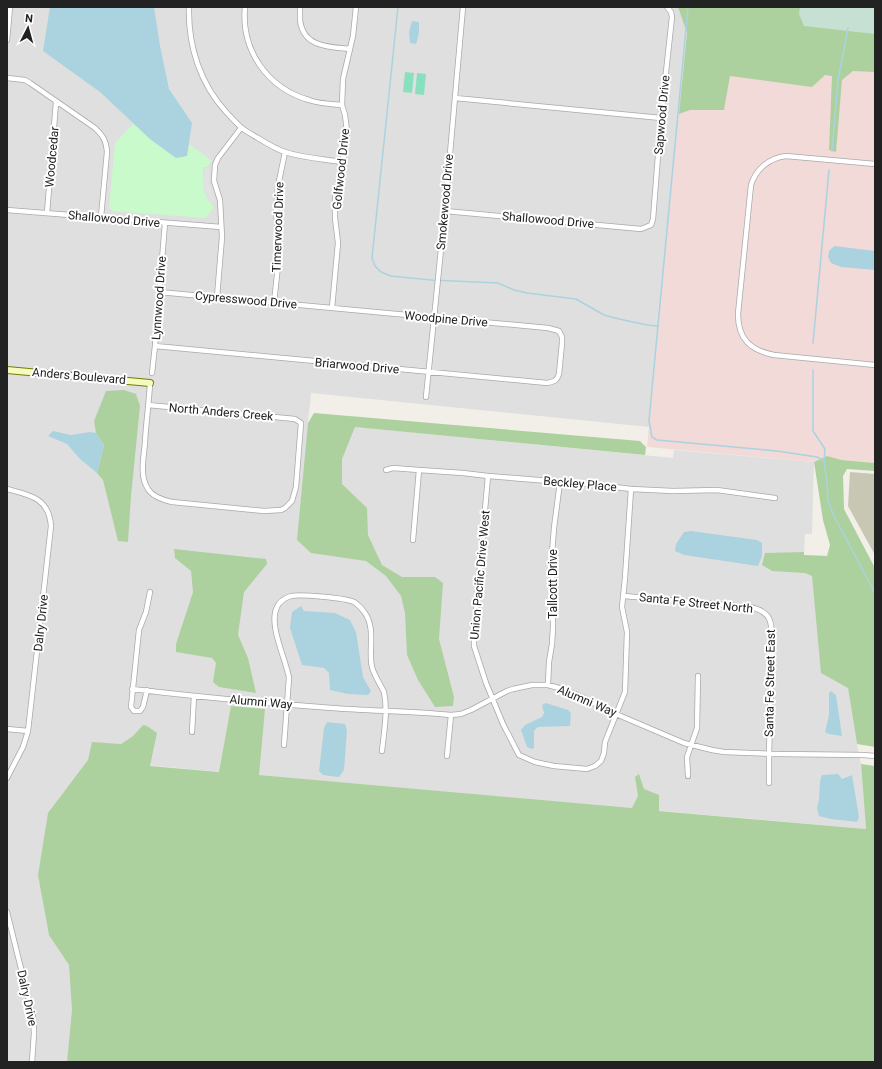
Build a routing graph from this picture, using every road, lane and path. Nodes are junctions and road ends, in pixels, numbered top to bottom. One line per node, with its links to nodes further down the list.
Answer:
1 (10, 7): 8 (street)
2 (189, 7): 15 (street)
3 (245, 7): 13 (street)
4 (300, 7): 9 (street)
5 (356, 7): 9 (street, Golfwood Drive)
6 (463, 7): 11 (street, Smokewood Drive)
7 (667, 7): 14 (street, Sapwood Drive)
8 (7, 40)
9 (350, 49): 13 (street, Golfwood Drive)
10 (7, 78): 12 (street)
11 (455, 98): 14 (street); 20 (street, Smokewood Drive)
12 (56, 102): 21 (street, Woodcedar); 22 (street)
13 (342, 105): 17 (street, Golfwood Drive)
14 (662, 118): 24 (street, Sapwood Drive)
15 (242, 128): 16 (street); 25 (street)
16 (285, 152): 17 (street); 28 (street, Timerwood Drive)
17 (342, 162): 29 (street, Golfwood Drive)
18 (875, 164): 32 (street)
19 (7, 210): 21 (street, Shallowood Drive)
20 (445, 211): 24 (street, Shallowood Drive); 30 (street, Smokewood Drive)
21 (47, 213): 22 (street, Shallowood Drive)
22 (101, 217): 23 (street, Shallowood Drive)
23 (165, 223): 25 (street, Shallowood Drive); 26 (street, Lynnwood Drive)
24 (651, 225)
25 (221, 227): 27 (street)
26 (159, 292): 27 (street, Cypresswood Drive); 31 (street, Lynnwood Drive)
27 (217, 297): 28 (street, Cypresswood Drive)
28 (274, 303): 29 (street, Cypresswood Drive)
29 (332, 308): 30 (street, Woodpine Drive)
30 (434, 318): 34 (street, Smokewood Drive); 36 (street, Woodpine Drive)
31 (155, 346): 34 (street, Briarwood Drive); 35 (street, Lynnwood Drive)
32 (875, 365)
33 (7, 370): 37 (street, Anders Boulevard)
34 (428, 372): 36 (street, Briarwood Drive); 38 (street, Smokewood Drive)
35 (152, 373)
36 (558, 378)
37 (150, 383): 39 (street)
38 (426, 397)
39 (148, 405): 39 (street, North Anders Creek)
40 (386, 470): 41 (street, Beckley Place)
41 (418, 470): 42 (street, Beckley Place); 47 (street)
42 (488, 476): 43 (street, Beckley Place); 56 (street, Union Pacific Drive West)
43 (560, 482): 45 (street, Beckley Place); 52 (street, Tallcott Drive)
44 (7, 489): 62 (street, Dalry Drive)
45 (631, 489): 46 (street, Beckley Place); 49 (street)
46 (775, 498)
47 (413, 540)
48 (150, 592): 53 (street)
49 (624, 596): 50 (street, Santa Fe Street North); 59 (street)
50 (767, 615): 67 (street, Santa Fe Street East)
51 (698, 676): 65 (street)
52 (548, 686): 56 (street, Alumni Way); 59 (street, Alumni Way)
53 (132, 689): 54 (street, Alumni Way); 54 (street)
54 (147, 690): 55 (street, Alumni Way)
55 (194, 696): 57 (street, Alumni Way); 63 (street)
56 (493, 699): 59 (street, Union Pacific Drive West); 60 (street, Alumni Way)
57 (287, 704): 58 (street, Alumni Way); 58 (street); 64 (street)
58 (386, 710): 60 (street, Alumni Way); 66 (street)
59 (616, 714): 65 (street, Alumni Way)
60 (451, 715): 68 (street)
61 (7, 729): 62 (street)
62 (28, 731): 71 (street, Dalry Drive)
63 (192, 732)
64 (284, 745)
65 (691, 745): 67 (street, Alumni Way); 70 (street)
66 (382, 752)
67 (769, 754): 69 (street, Alumni Way); 72 (street, Santa Fe Street East)
68 (447, 756)
69 (875, 756)
70 (688, 776)
71 (7, 778)
72 (769, 783)
73 (7, 912): 74 (street, Dalry Drive)
74 (32, 1062)

